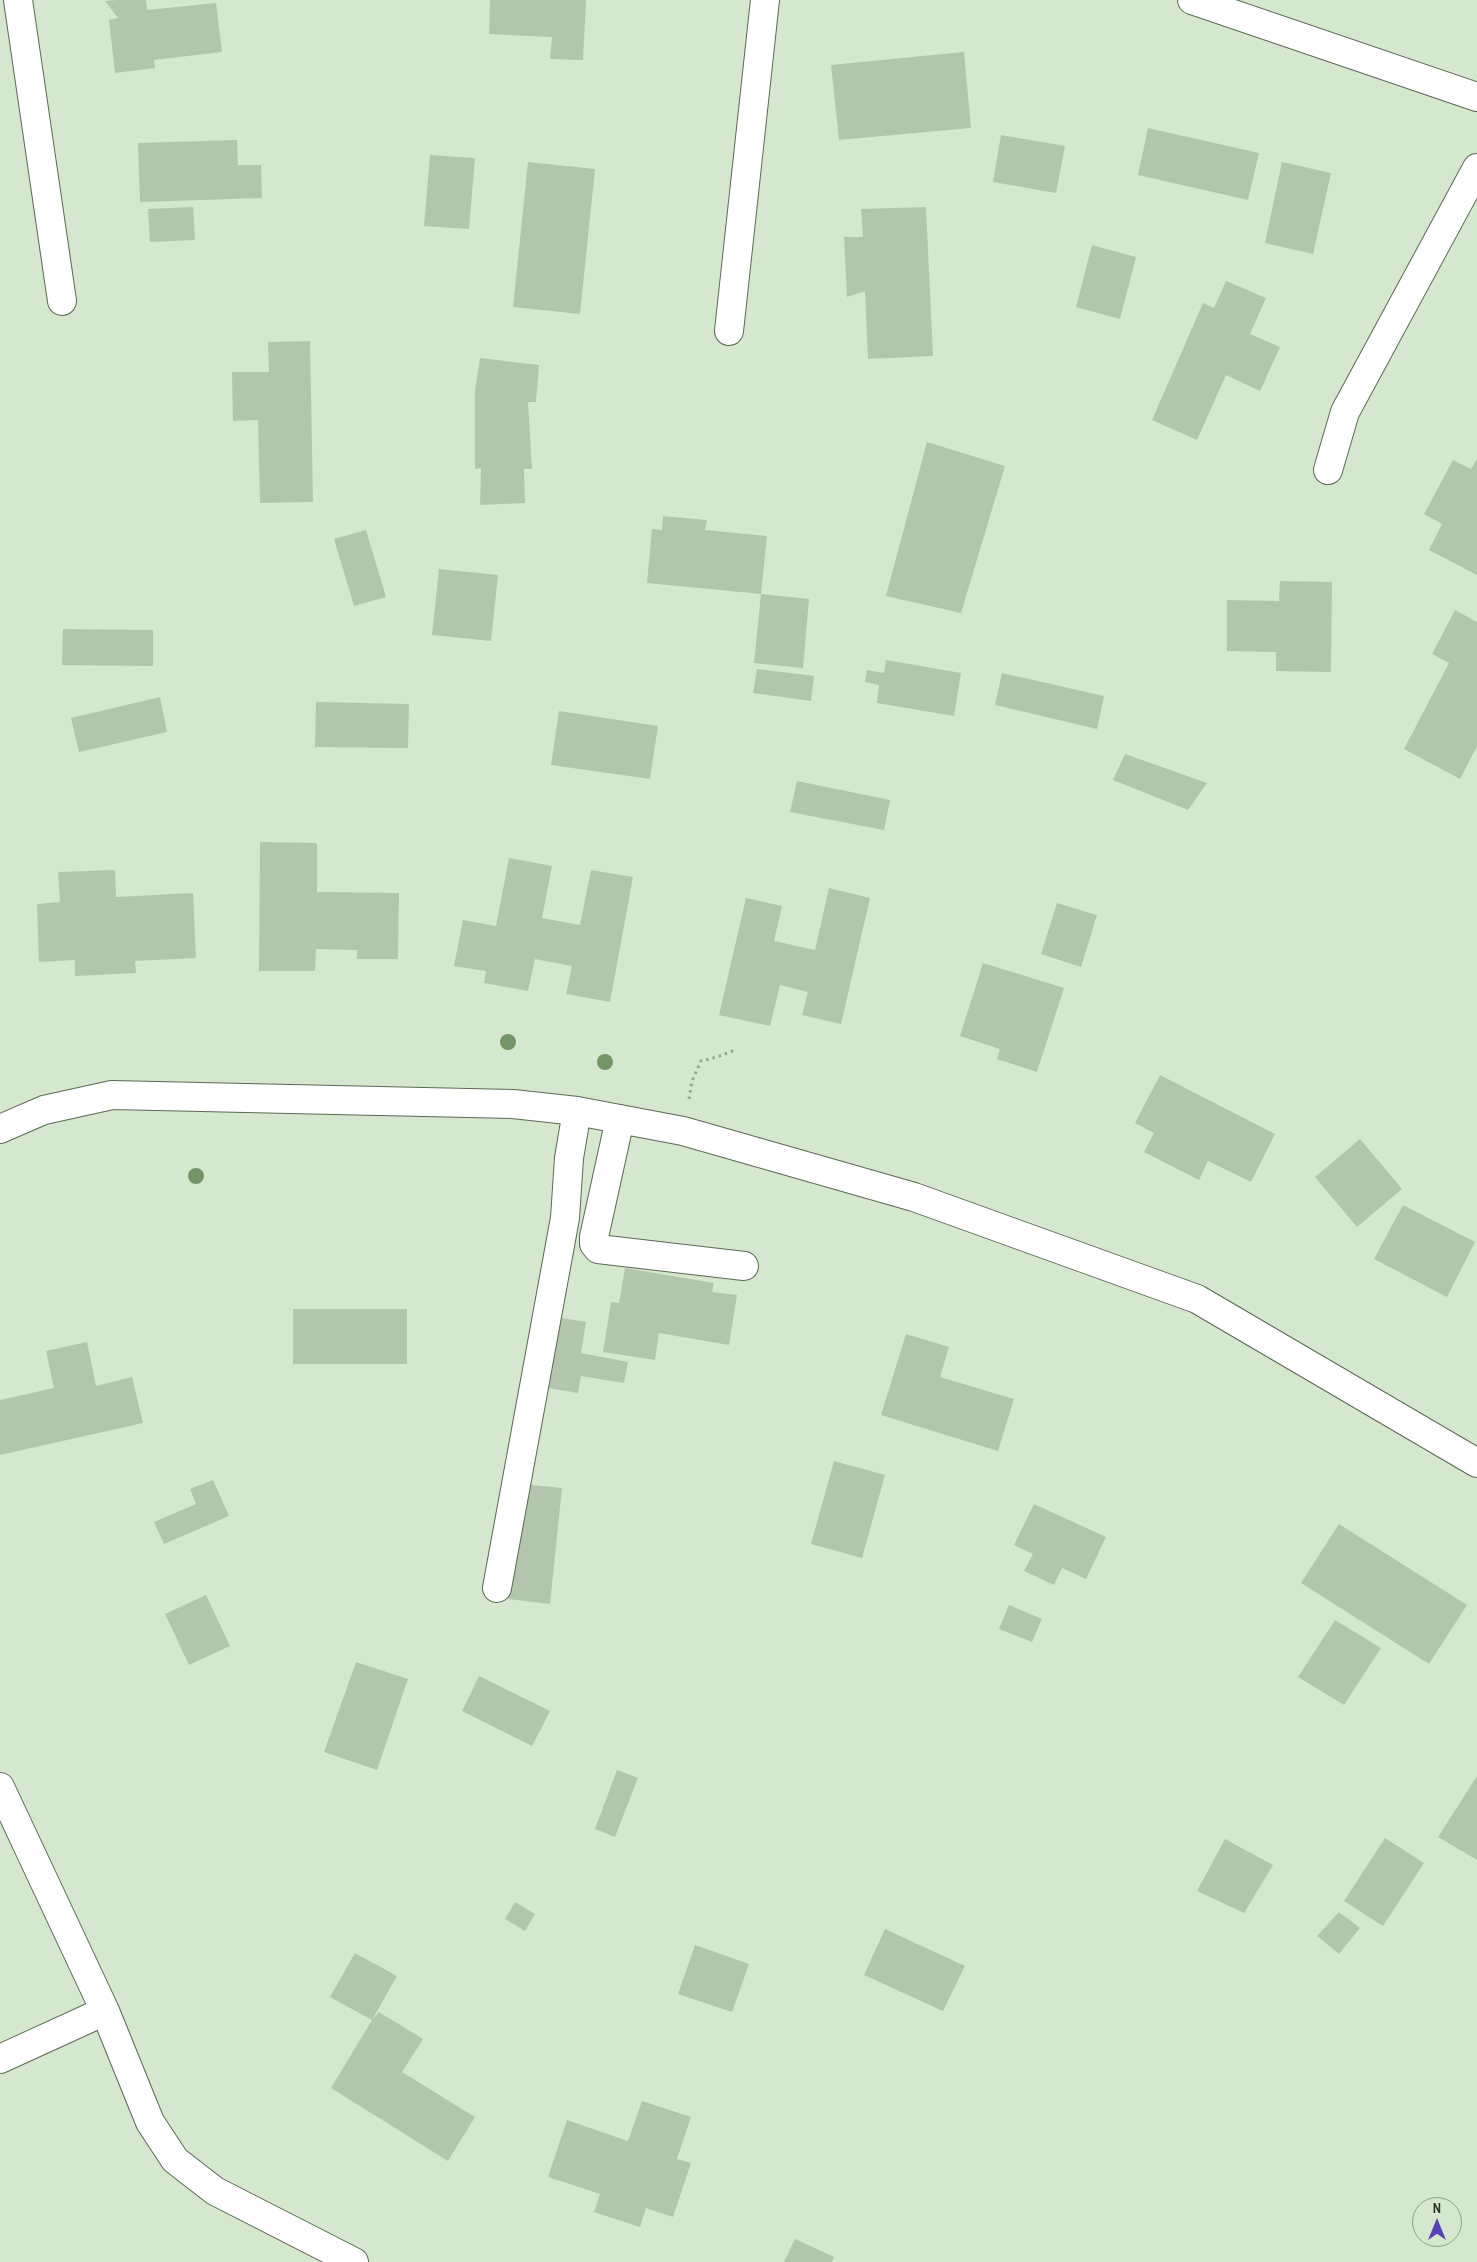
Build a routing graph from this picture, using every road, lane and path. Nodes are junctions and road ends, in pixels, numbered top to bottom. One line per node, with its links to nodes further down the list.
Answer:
1 (18, 0): 6 (street)
2 (765, 0): 7 (street)
3 (1192, 0): 4 (street)
4 (1477, 97)
5 (1477, 168): 8 (street)
6 (62, 301)
7 (729, 331)
8 (1328, 470)
9 (735, 1050): 13 (path)
10 (577, 1111): 11 (street); 12 (street); 16 (street)
11 (620, 1119): 13 (street); 14 (street)
12 (0, 1129)
13 (683, 1131): 15 (street)
14 (744, 1266)
15 (1477, 1463)
16 (497, 1588)
17 (0, 1787): 18 (street)
18 (105, 2011): 19 (street); 20 (street)
19 (0, 2059)
20 (354, 2262)

